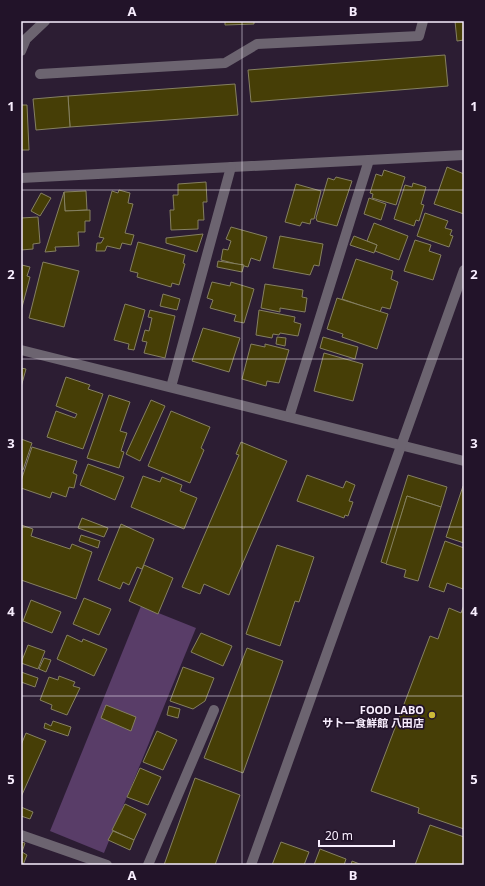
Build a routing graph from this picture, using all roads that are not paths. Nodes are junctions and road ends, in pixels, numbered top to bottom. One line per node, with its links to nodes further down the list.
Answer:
1 (44, 21): 3 (street)
2 (423, 21): 5 (street)
3 (24, 36): 4 (street)
4 (21, 51)
5 (40, 74)
6 (464, 155): 7 (street)
7 (369, 160): 8 (street); 13 (street)
8 (231, 167): 9 (street); 12 (street)
9 (21, 178)
10 (464, 270): 14 (street)
11 (21, 350): 12 (street)
12 (171, 388): 13 (street)
13 (289, 417): 14 (street)
14 (401, 445): 15 (street); 20 (street)
15 (464, 461)
16 (214, 710): 19 (street)
17 (21, 835): 18 (street)
18 (107, 865)
19 (148, 865)
20 (251, 865)

